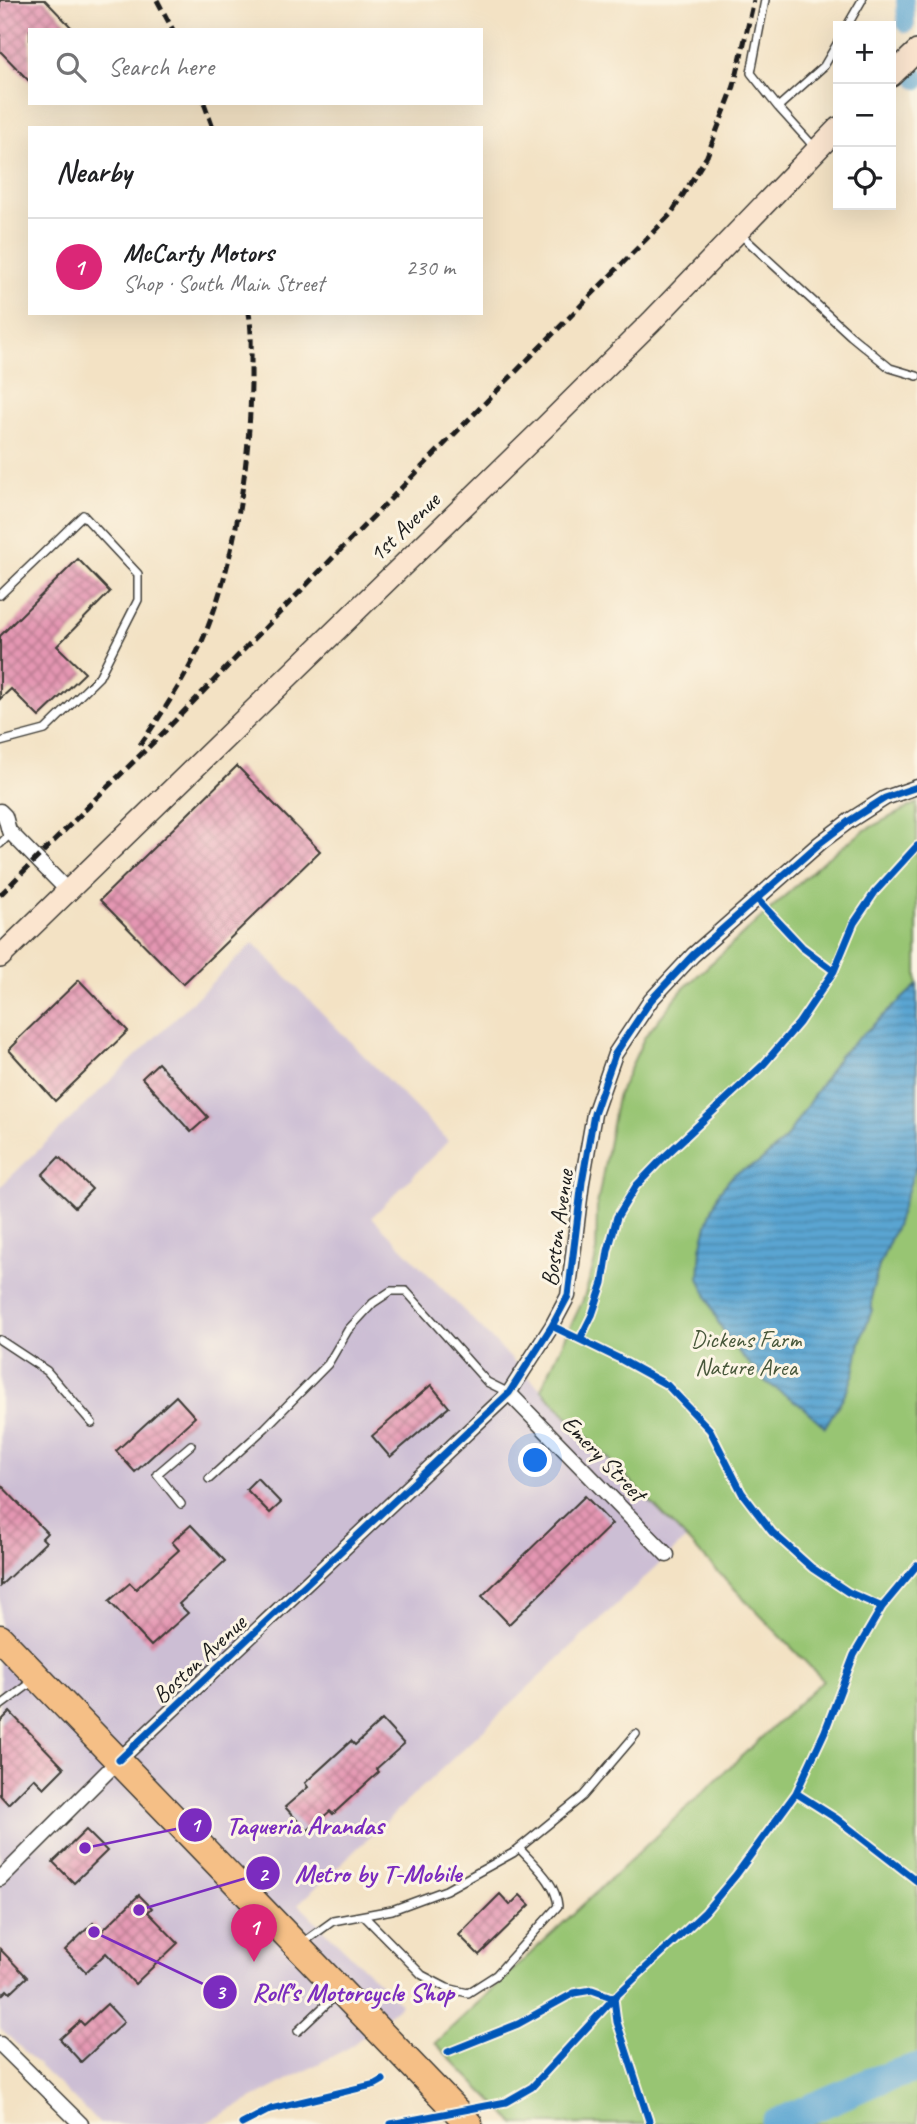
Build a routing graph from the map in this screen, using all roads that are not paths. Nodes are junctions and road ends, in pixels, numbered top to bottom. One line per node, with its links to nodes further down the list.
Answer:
1 (765, 0): 7 (lane)
2 (862, 0): 3 (lane)
3 (850, 21)
4 (833, 50): 7 (lane)
5 (917, 51): 6 (street)
6 (896, 71)
7 (778, 107): 9 (lane)
8 (833, 133): 9 (street, 1st Avenue)
9 (816, 150): 10 (street, 1st Avenue)
10 (737, 231): 11 (lane); 18 (street, 1st Avenue)
11 (917, 376)
12 (0, 595): 13 (lane)
13 (0, 742)
14 (917, 787): 21 (street, Boston Avenue)
15 (0, 811): 16 (street)
16 (7, 830): 17 (lane); 18 (street)
17 (0, 844)
18 (68, 891): 19 (street, 1st Avenue)
19 (0, 957)
20 (0, 1340): 22 (lane)
21 (509, 1393): 24 (lane); 26 (street, Emery Street); 31 (street, Boston Avenue)
22 (92, 1423)
23 (191, 1445): 25 (lane)
24 (209, 1479)
25 (181, 1504)
26 (667, 1555)
27 (0, 1638): 28 (highway)
28 (39, 1677): 29 (lane); 31 (highway)
29 (0, 1706)
30 (636, 1734): 32 (lane)
31 (118, 1760): 33 (street, Boston Avenue); 35 (highway)
32 (519, 1848): 34 (lane); 34 (lane)
33 (0, 1880)
34 (364, 1916): 35 (lane)
35 (298, 1947): 36 (highway)
36 (341, 1990): 37 (lane); 40 (highway)
37 (298, 2031)
38 (0, 2044): 39 (street)
39 (82, 2124)
40 (469, 2124)

